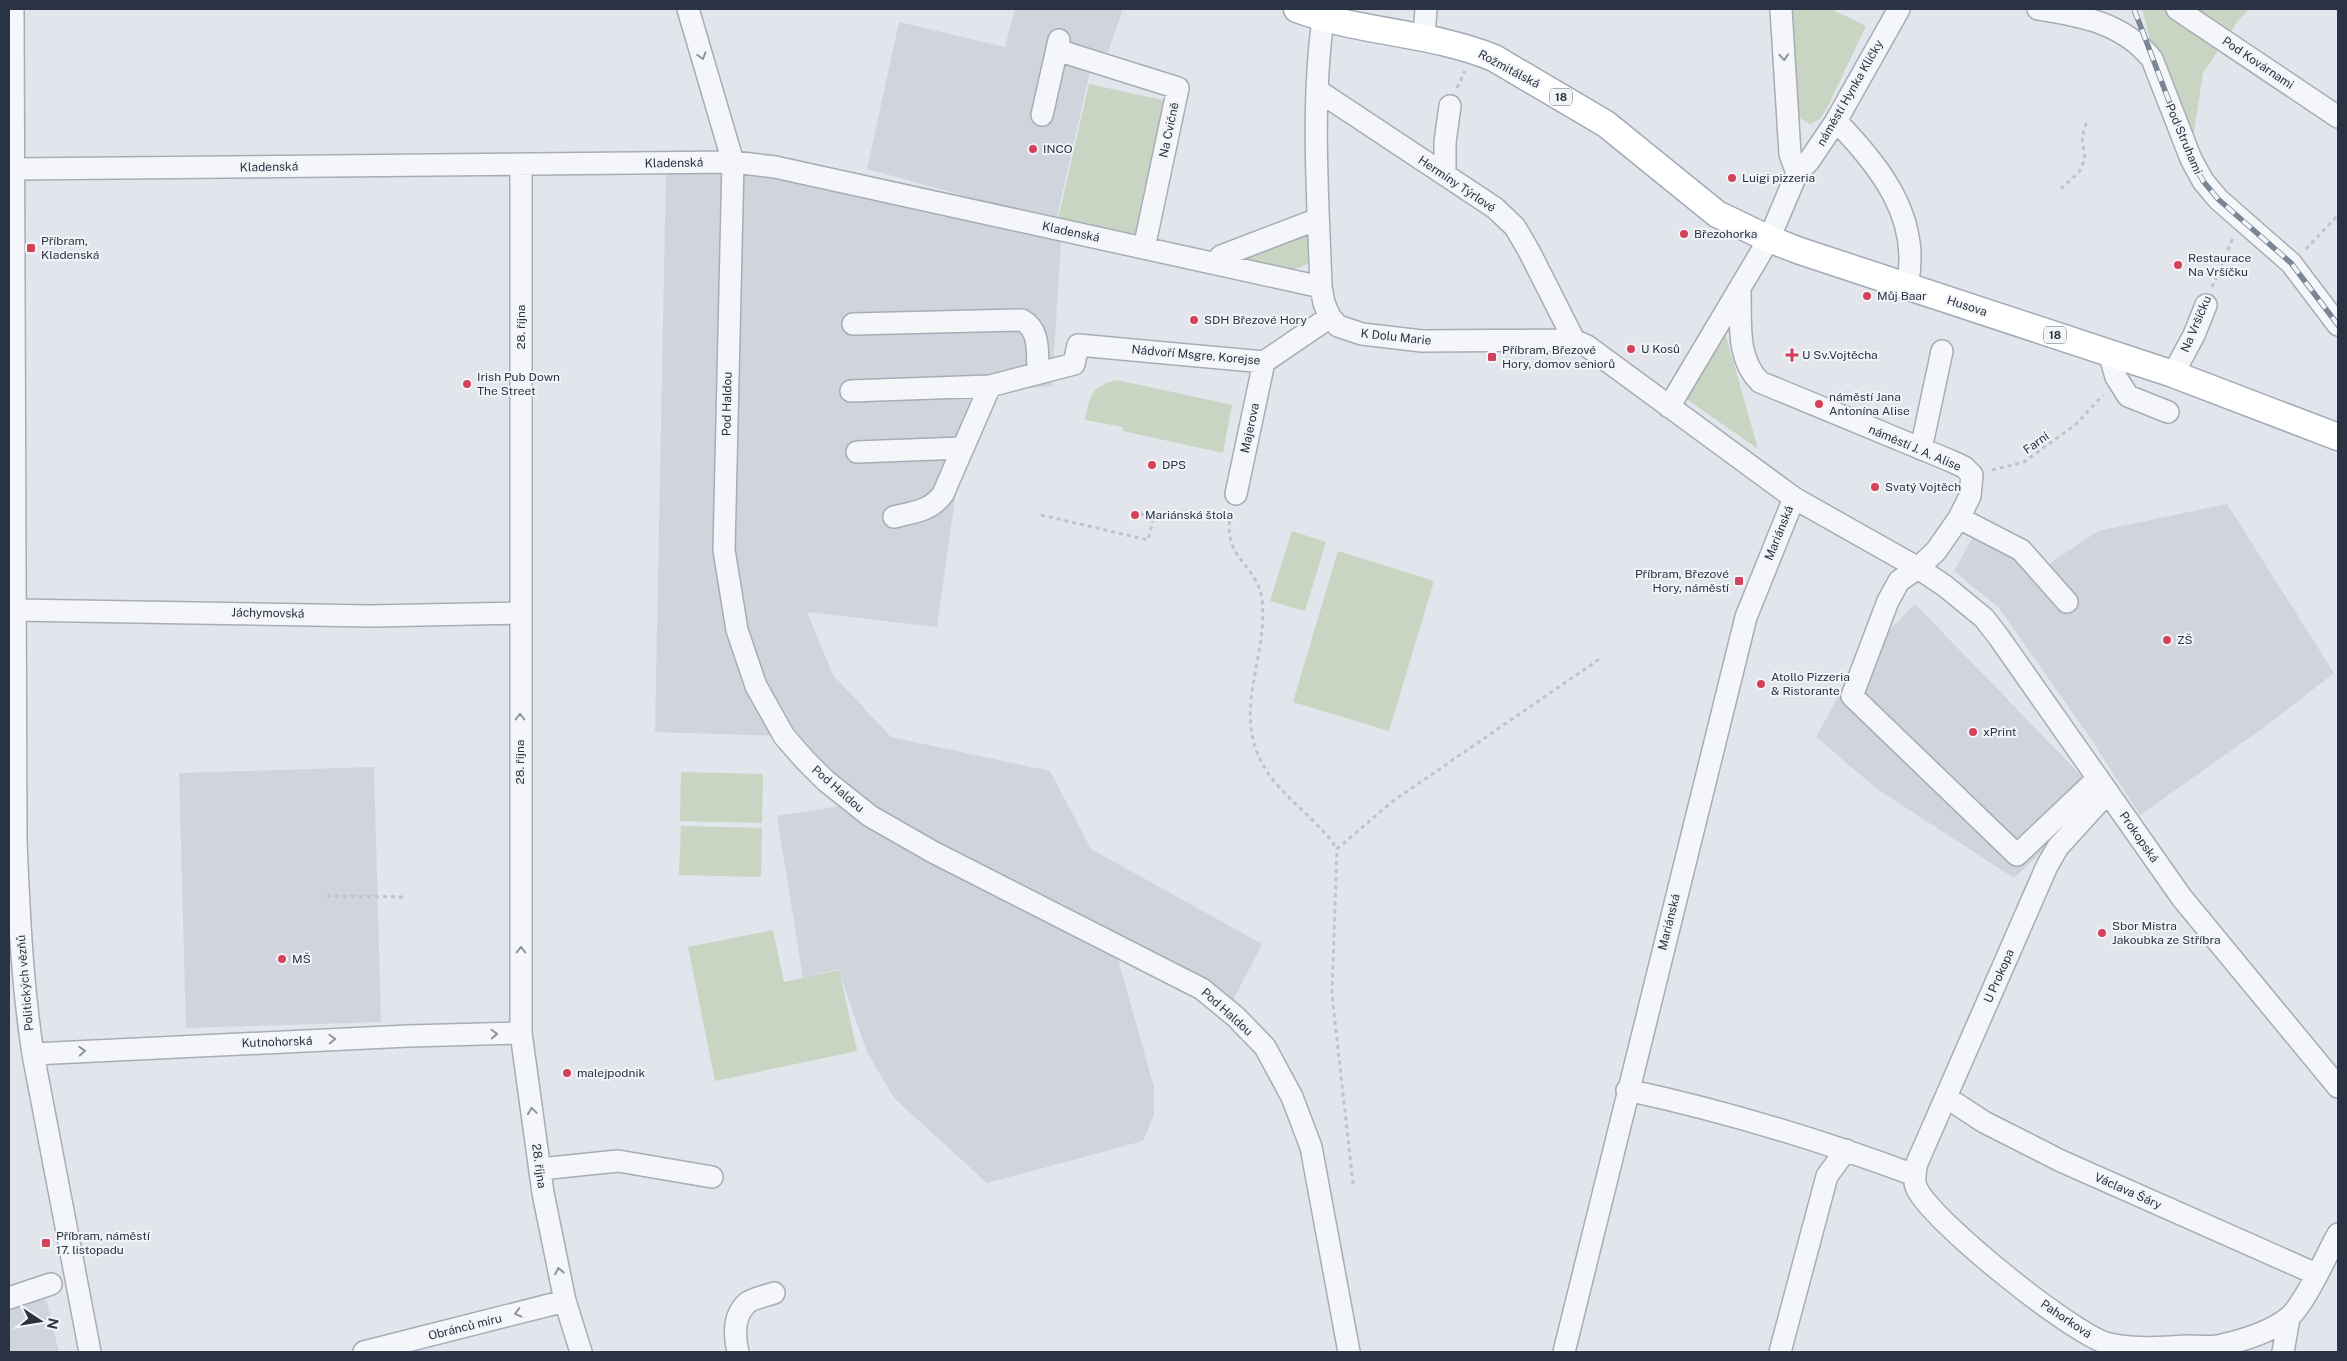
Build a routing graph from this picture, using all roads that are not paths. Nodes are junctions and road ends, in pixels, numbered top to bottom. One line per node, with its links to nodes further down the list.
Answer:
1 (13, 9): 11 (street, Politických vězňů)
2 (688, 9): 17 (street, Pod Haldou, one-way to 17)
3 (1297, 9): 9 (main road, Rožmitálská / 18)
4 (1426, 9): 10 (street)
5 (1781, 9): 20 (street, one-way to 20)
6 (1899, 9): 16 (street, náměstí Hynka Kličky)
7 (2038, 9): 32 (street, Pod Struhami)
8 (2177, 9): 15 (street, Pod Kovárnami)
9 (1323, 19): 10 (main road, Rožmitálská / 18); 12 (street)
10 (1424, 37): 23 (main road, Rožmitálská / 18)
11 (11, 45): 19 (street, Politických vězňů)
12 (1317, 90): 21 (street, Hermíny Týrlové); 22 (street)
13 (1450, 106): 21 (street)
14 (1042, 115): 24 (street, Na Cvičně)
15 (2338, 117)
16 (1836, 121): 20 (street, náměstí Hynka Kličky); 26 (street)
17 (733, 162): 18 (street, Kladenská); 24 (street, Kladenská); 78 (street, Pod Haldou)
18 (521, 165): 19 (street, Kladenská); 55 (street, 28. října)
19 (13, 169): 39 (street, Politických vězňů)
20 (1797, 173): 23 (street, náměstí Hynka Kličky)
21 (1444, 175): 33 (street, Hermíny Týrlové)
22 (1318, 219): 25 (street); 27 (street)
23 (1769, 239): 26 (main road, Husova / 18); 28 (street)
24 (1144, 248): 25 (street, Kladenská)
25 (1215, 264): 27 (street, Kladenská)
26 (1907, 286): 35 (main road, Husova / 18)
27 (1321, 287): 30 (street)
28 (1740, 291): 42 (street); 46 (street, náměstí J. A. Alise)
29 (2206, 304): 38 (street, Na Vršíčku)
30 (1330, 317): 33 (street, K Dolu Marie); 36 (street, Nádvoří Msgre. Korejse)
31 (853, 324): 37 (street)
32 (2338, 325)
33 (1574, 340): 42 (street)
34 (1942, 351): 46 (street)
35 (2109, 353): 38 (main road, Husova / 18); 43 (street)
36 (1264, 362): 37 (street, Nádvoří Msgre. Korejse); 48 (street, Majerova)
37 (1038, 373): 40 (street)
38 (2173, 374): 44 (main road, Husova / 18)
39 (12, 384): 54 (street, Politických vězňů)
40 (990, 386): 41 (street); 45 (street)
41 (851, 391)
42 (1669, 407): 49 (street)
43 (2168, 412)
44 (2338, 437)
45 (962, 448): 47 (street); 50 (street)
46 (1921, 449): 51 (street, náměstí J. A. Alise)
47 (857, 452)
48 (1236, 494)
49 (1794, 498): 52 (street); 61 (street, Mariánská)
50 (894, 517)
51 (1959, 518): 52 (street, náměstí J. A. Alise); 53 (street)
52 (1918, 568): 56 (street, Prokopská); 56 (street, náměstí J. A. Alise)
53 (2066, 602)
54 (15, 610): 55 (street, Jáchymovská); 57 (street, Politických vězňů)
55 (520, 613): 58 (street, 28. října, one-way to 55)
56 (2103, 785): 60 (street, Prokopská); 62 (street, U Prokopa)
57 (12, 841): 59 (street, Politických vězňů)
58 (521, 1033): 59 (street, Kutnohorská, one-way to 58); 64 (street, 28. října, one-way to 58)
59 (33, 1054): 74 (street, Politických vězňů)
60 (2338, 1087)
61 (1628, 1090): 63 (street); 79 (street, Mariánská)
62 (1946, 1097): 65 (street, U Prokopa); 68 (street, Václava Šáry)
63 (1846, 1150): 65 (street); 80 (street)
64 (540, 1169): 66 (street); 72 (street, 28. října, one-way to 64)
65 (1914, 1175): 73 (street, Pahorková)
66 (712, 1177)
67 (2338, 1234): 68 (street, Pahorková)
68 (2316, 1274): 73 (street, Pahorková)
69 (51, 1284): 71 (street)
70 (774, 1293): 77 (street)
71 (9, 1298)
72 (565, 1301): 75 (street, Obránců míru, one-way to 75); 76 (street, 28. října)
73 (2289, 1318): 81 (street)
74 (90, 1352)
75 (364, 1352)
76 (581, 1352)
77 (738, 1352)
78 (1349, 1352)
79 (1564, 1352)
80 (1780, 1352)
81 (2283, 1352)

